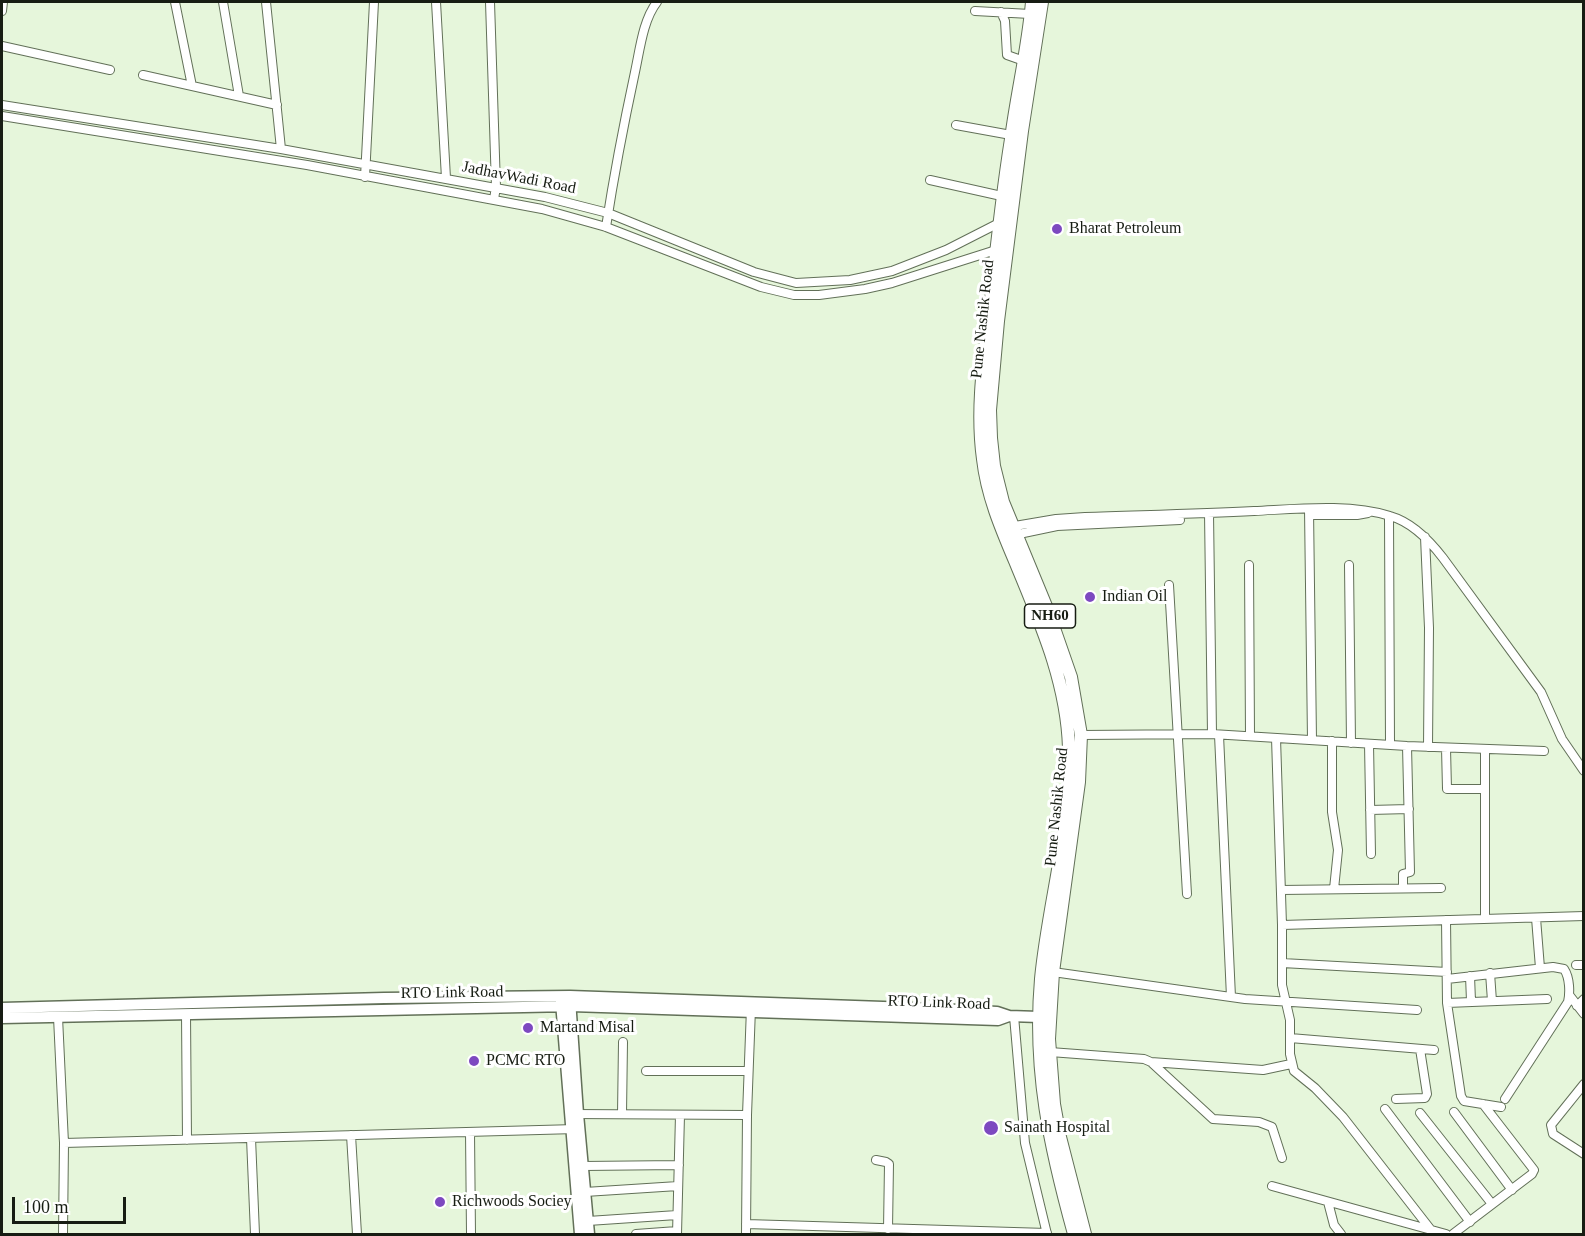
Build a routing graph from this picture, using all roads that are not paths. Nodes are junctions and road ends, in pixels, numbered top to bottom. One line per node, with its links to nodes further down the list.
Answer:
1 (3, 2): 11 (street)
2 (175, 2): 18 (street)
3 (223, 2): 19 (street)
4 (266, 2): 21 (street)
5 (374, 2): 26 (street)
6 (436, 2): 28 (street)
7 (490, 2): 30 (street)
8 (657, 2): 33 (street)
9 (1042, 2): 31 (highway, Pune Nashik Road / NH60)
10 (1031, 8): 13 (street); 15 (highway, Pune Nashik Road / NH60)
11 (2, 11)
12 (975, 11): 13 (street)
13 (1001, 12): 15 (street)
14 (2, 46): 16 (street)
15 (1024, 61): 24 (highway, Pune Nashik Road / NH60)
16 (110, 70)
17 (143, 75): 18 (street)
18 (192, 86): 19 (street)
19 (239, 96): 21 (street)
20 (2, 105): 25 (street, JadhavWadi Road)
21 (277, 105): 25 (street)
22 (2, 116): 27 (street, JadhavWadi Road)
23 (956, 125): 24 (street)
24 (1011, 135): 31 (highway, Pune Nashik Road / NH60)
25 (281, 149): 26 (street, JadhavWadi Road)
26 (367, 164): 27 (street); 28 (street, JadhavWadi Road)
27 (365, 177): 32 (street, JadhavWadi Road)
28 (446, 178): 30 (street, JadhavWadi Road)
29 (930, 180): 31 (street)
30 (496, 187): 32 (street); 33 (street, JadhavWadi Road)
31 (1008, 198): 34 (highway, Pune Nashik Road / NH60)
32 (494, 199): 35 (street, JadhavWadi Road)
33 (608, 213): 34 (street, JadhavWadi Road); 35 (street)
34 (1005, 221): 36 (highway, Pune Nashik Road / NH60)
35 (606, 227): 36 (street, JadhavWadi Road)
36 (1003, 248): 40 (highway, Pune Nashik Road / NH60)
37 (1309, 512): 38 (street); 39 (street); 50 (street)
38 (1209, 516): 40 (street); 46 (street)
39 (1389, 516): 41 (street); 54 (street)
40 (1008, 532): 47 (highway, Pune Nashik Road / NH60); 97 (highway, Pune Nashik Road / NH60)
41 (1425, 537): 56 (street); 60 (street)
42 (1249, 565): 48 (street)
43 (1349, 565): 52 (street)
44 (1169, 585): 45 (street)
45 (1178, 734): 46 (street); 47 (street); 69 (street)
46 (1215, 734): 48 (street); 82 (street)
47 (1081, 735): 77 (highway, Pune Nashik Road / NH60)
48 (1250, 736): 49 (street)
49 (1276, 738): 50 (street); 68 (street)
50 (1312, 740): 51 (street)
51 (1332, 741): 52 (street); 67 (street)
52 (1351, 743): 53 (street)
53 (1369, 744): 54 (street); 63 (street)
54 (1390, 745): 55 (street)
55 (1407, 746): 56 (street); 62 (street)
56 (1428, 747): 57 (street)
57 (1446, 747): 58 (street); 61 (street)
58 (1485, 749): 59 (street); 61 (street)
59 (1544, 751)
60 (1584, 771)
61 (1485, 789): 72 (street)
62 (1409, 809): 63 (street); 65 (street)
63 (1370, 810): 64 (street)
64 (1371, 854)
65 (1403, 888): 66 (street); 67 (street)
66 (1441, 888)
67 (1334, 889): 68 (street)
68 (1281, 890): 74 (street)
69 (1187, 894)
70 (1584, 916): 71 (street)
71 (1536, 918): 72 (street); 76 (street)
72 (1485, 919): 73 (street)
73 (1446, 920): 74 (street); 79 (street)
74 (1282, 924): 75 (street)
75 (1282, 963): 79 (street); 88 (street)
76 (1540, 968): 78 (street); 81 (street)
77 (1053, 972): 82 (street); 103 (highway, Pune Nashik Road / NH60)
78 (1490, 973): 80 (street); 84 (street)
79 (1447, 975): 80 (street); 89 (street)
80 (1470, 976): 86 (street)
81 (1570, 996): 87 (street); 110 (street)
82 (1231, 997): 88 (street)
83 (1547, 999): 84 (street)
84 (1492, 1000): 86 (street)
85 (565, 1001): 90 (main road, RTO Link Road); 91 (main road, RTO Link Road); 93 (main road, RTO Link Road); 114 (main road)
86 (1471, 1001): 89 (street)
87 (1580, 1002): 94 (street)
88 (1286, 1003): 92 (street); 99 (street)
89 (1447, 1003): 110 (street)
90 (752, 1007): 95 (main road, RTO Link Road); 107 (street)
91 (2, 1008)
92 (1417, 1010)
93 (186, 1014): 96 (main road, RTO Link Road); 122 (street)
94 (1584, 1014)
95 (1011, 1016): 97 (main road, RTO Link Road); 154 (street)
96 (58, 1017): 98 (main road, RTO Link Road); 123 (street)
97 (1039, 1017): 155 (highway, Pune Nashik Road / NH60)
98 (2, 1018)
99 (1290, 1038): 101 (street); 105 (street)
100 (622, 1042): 115 (street)
101 (1420, 1049): 102 (street); 109 (street)
102 (1434, 1050)
103 (1050, 1052): 104 (street); 156 (highway, Pune Nashik Road / NH60)
104 (1151, 1062): 105 (street); 125 (street)
105 (1291, 1064): 141 (street)
106 (646, 1071): 107 (street)
107 (748, 1071): 117 (street)
108 (1584, 1084): 124 (street)
109 (1396, 1099)
110 (1483, 1104): 131 (street)
111 (1385, 1109): 137 (street)
112 (1454, 1112): 131 (street)
113 (1420, 1113): 134 (street)
114 (573, 1114): 115 (street); 118 (main road)
115 (622, 1114): 116 (street)
116 (680, 1115): 117 (street); 127 (street)
117 (747, 1116): 138 (street)
118 (574, 1130): 119 (street); 128 (main road); 149 (main road)
119 (470, 1132): 120 (street); 148 (street)
120 (351, 1135): 121 (street); 147 (street)
121 (251, 1138): 122 (street); 146 (street)
122 (187, 1140): 123 (street)
123 (64, 1143): 145 (street)
124 (1584, 1154)
125 (1282, 1158)
126 (876, 1160): 139 (street)
127 (679, 1165): 128 (street); 129 (street)
128 (582, 1166): 132 (main road)
129 (678, 1185): 132 (street); 135 (street)
130 (1272, 1186): 133 (street)
131 (1512, 1190): 134 (street)
132 (585, 1192): 136 (main road)
133 (1329, 1202): 141 (street); 157 (street)
134 (1492, 1204): 137 (street)
135 (677, 1215): 136 (street); 143 (street)
136 (588, 1221): 150 (main road)
137 (1470, 1222): 159 (street)
138 (746, 1224): 140 (street); 152 (street)
139 (888, 1229): 140 (street); 142 (street)
140 (811, 1230)
141 (1431, 1230): 158 (street)
142 (931, 1232): 144 (street)
143 (677, 1233): 151 (street)
144 (987, 1233): 153 (street)
145 (63, 1234)
146 (255, 1234)
147 (357, 1234)
148 (471, 1234)
149 (580, 1234)
150 (589, 1234)
151 (636, 1234)
152 (746, 1234)
153 (1027, 1234): 154 (street)
154 (1047, 1234)
155 (1074, 1234)
156 (1085, 1234)
157 (1341, 1234)
158 (1446, 1234)
159 (1454, 1234)

